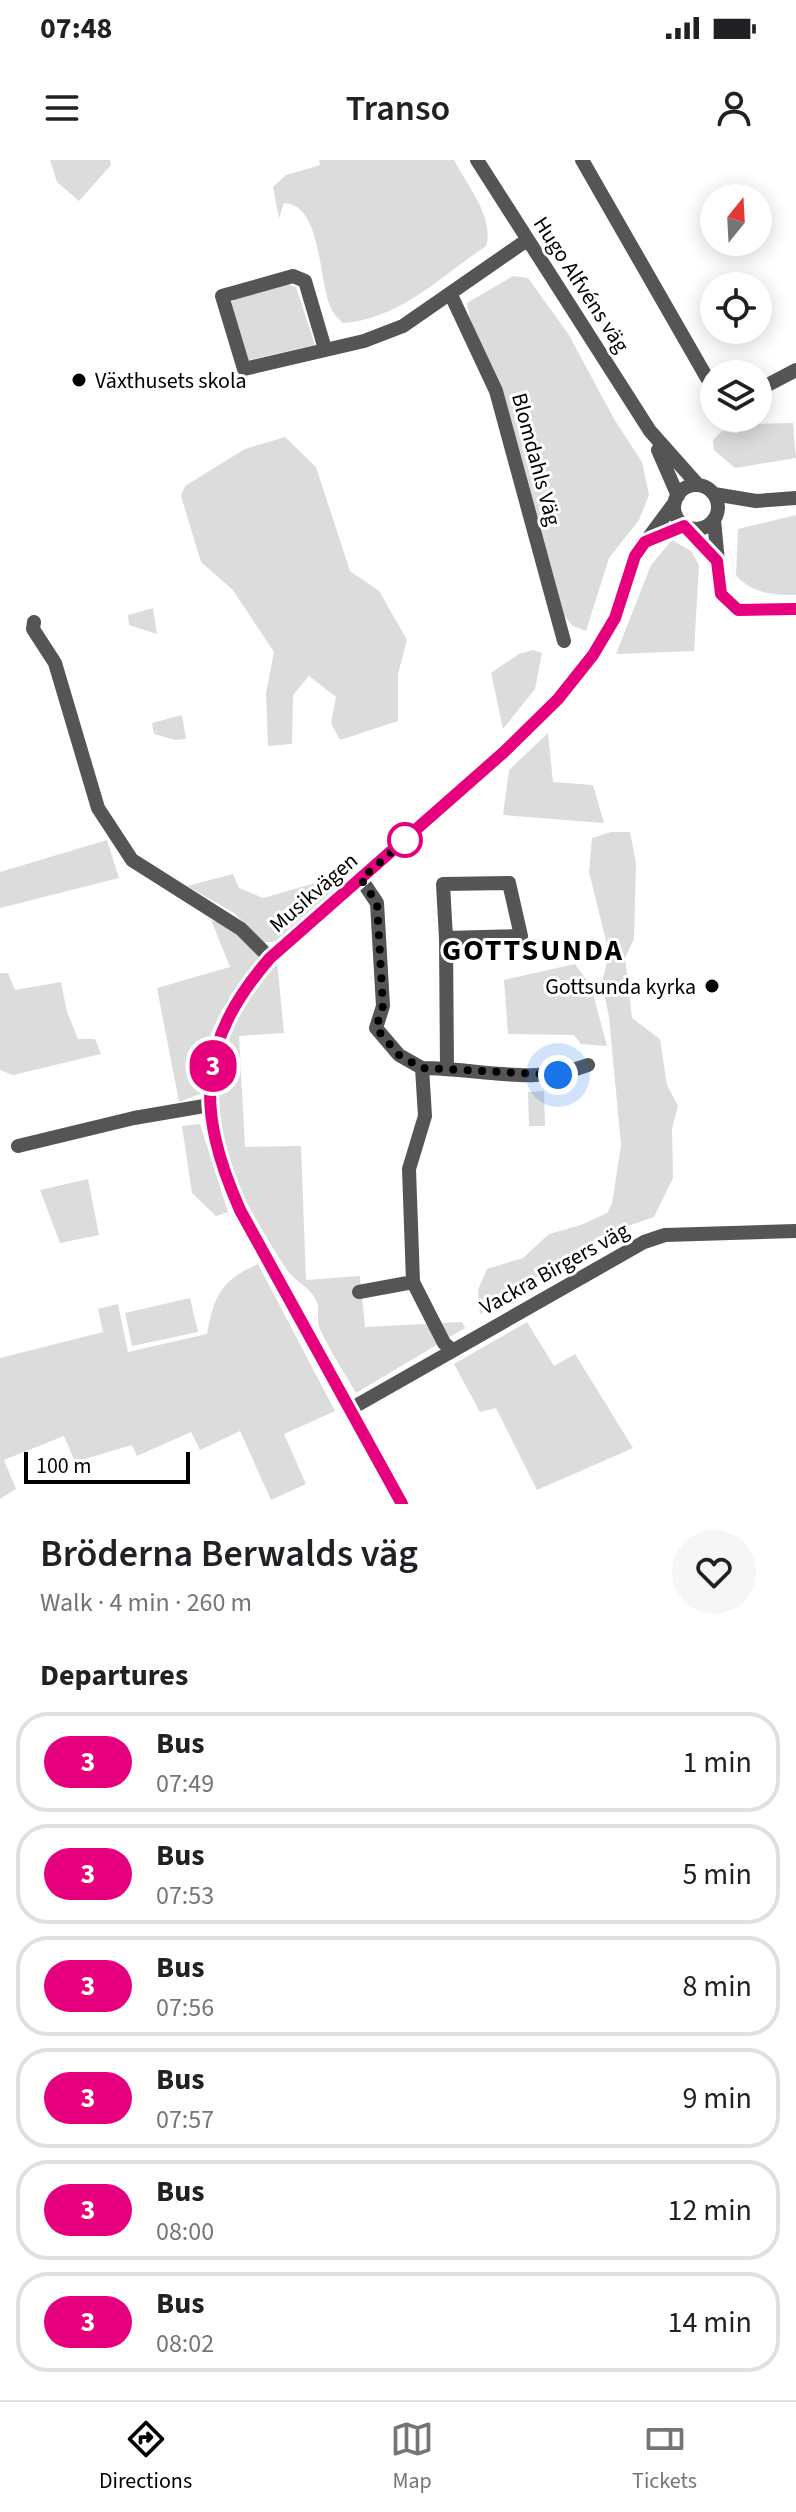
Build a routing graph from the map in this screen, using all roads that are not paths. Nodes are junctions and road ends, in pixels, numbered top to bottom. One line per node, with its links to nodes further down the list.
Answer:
1 (477, 160): 3 (street, Hugo Alfvéns väg)
2 (582, 160): 6 (street)
3 (527, 240): 4 (street); 9 (street, Hugo Alfvéns väg)
4 (451, 295): 5 (street); 21 (street, Blomdahls Väg)
5 (325, 349): 5 (street)
6 (700, 366)
7 (796, 370): 8 (street)
8 (772, 383)
9 (650, 431): 10 (street, Hugo Alfvéns väg); 13 (street, Hugo Alfvéns väg)
10 (698, 485): 11 (street); 13 (street)
11 (714, 494): 14 (street); 15 (street)
12 (796, 498): 14 (street)
13 (676, 499): 16 (street); 17 (street, Musikvägen)
14 (756, 501): 15 (street)
15 (716, 516): 16 (street); 18 (street)
16 (687, 527): 17 (street); 18 (street)
17 (645, 542): 22 (street, Musikvägen)
18 (717, 561): 19 (street)
19 (796, 609)
20 (34, 622): 24 (street)
21 (564, 641)
22 (361, 879): 24 (street, Musikvägen); 26 (street)
23 (446, 938): 23 (street); 27 (street)
24 (270, 958): 28 (street, Musikvägen)
25 (588, 1065): 27 (street)
26 (422, 1068): 27 (street); 31 (street)
27 (447, 1068)
28 (210, 1105): 29 (street); 34 (street, Musikvägen)
29 (18, 1146)
30 (796, 1231): 33 (street, Vackra Birgers väg)
31 (413, 1282): 32 (street); 33 (street)
32 (359, 1292)
33 (452, 1350): 34 (street, Vackra Birgers väg)
34 (352, 1408): 35 (street, Musikvägen)
35 (402, 1504)

